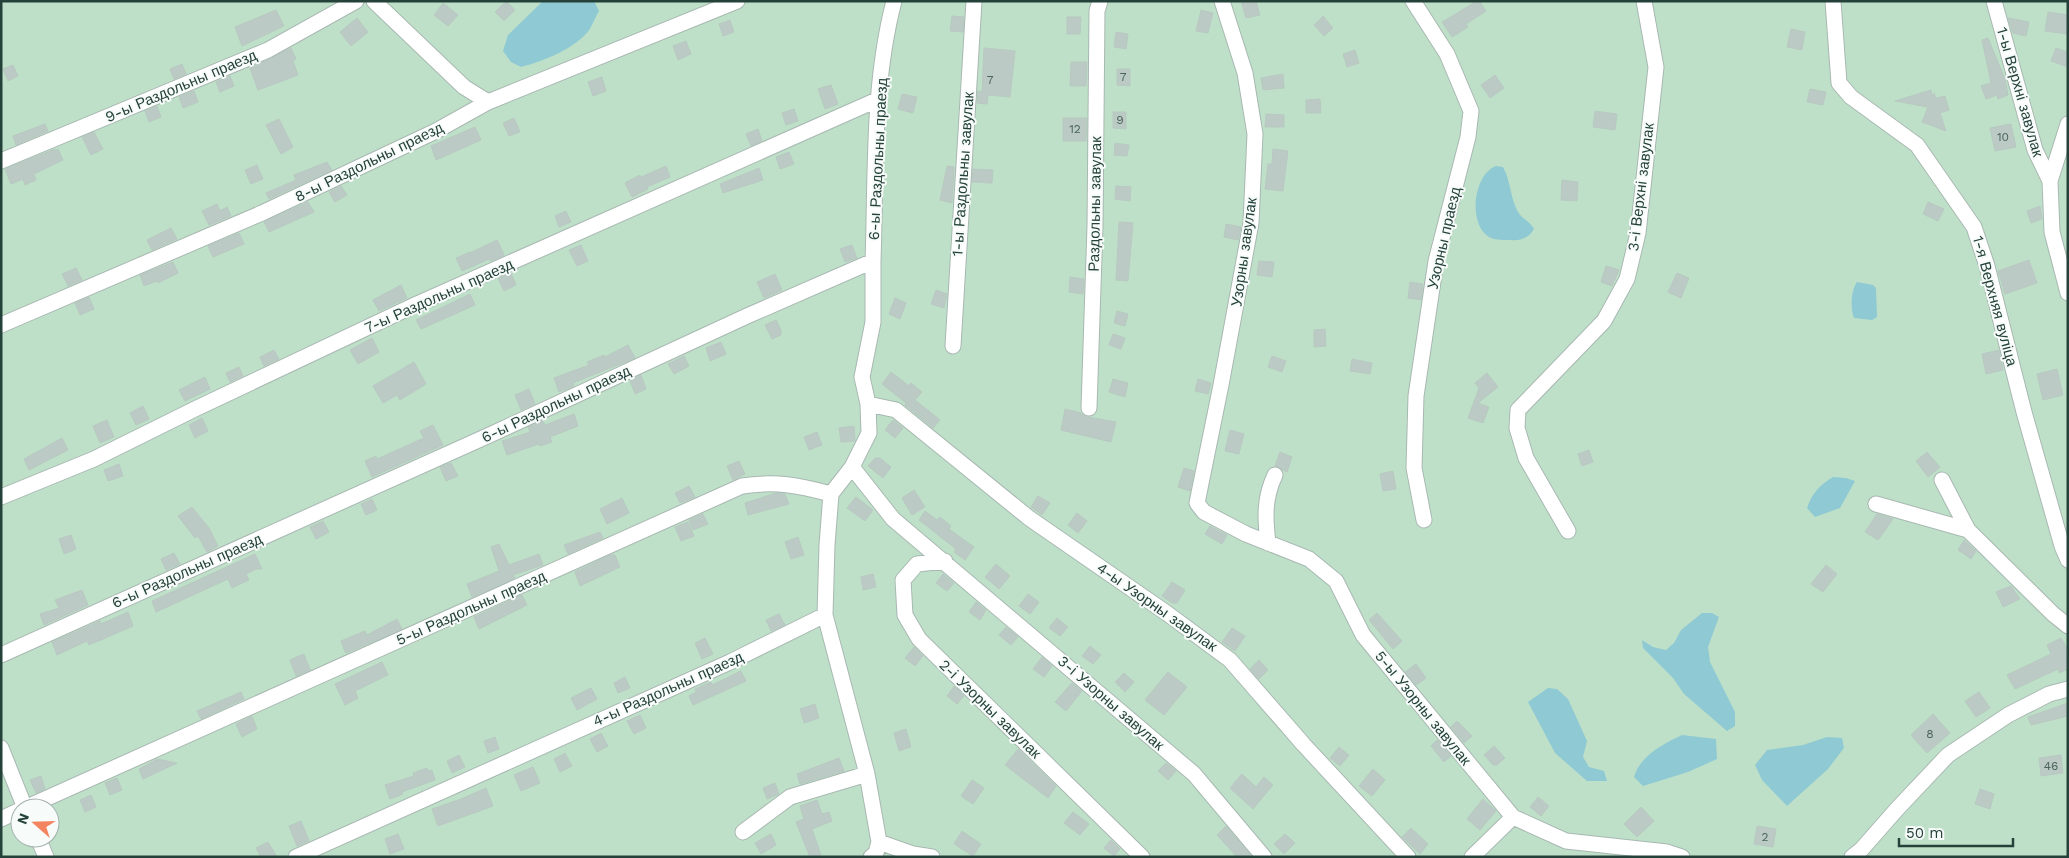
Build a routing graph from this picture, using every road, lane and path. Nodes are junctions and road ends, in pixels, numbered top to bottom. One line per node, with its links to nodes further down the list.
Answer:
1 (356, 1): 15 (lane, 9-ы Раздольны праезд)
2 (374, 1): 13 (lane)
3 (738, 1): 13 (lane, 8-ы Раздольны праезд)
4 (894, 1): 12 (lane, 6-ы Раздольны праезд)
5 (974, 1): 20 (lane, 1-ы Раздольны завулак)
6 (1100, 1): 22 (lane, Раздольны завулак)
7 (1222, 1): 28 (lane, Узорны завулак)
8 (1413, 1): 30 (lane, Узорны праезд)
9 (1644, 1): 32 (lane, 3-і Верхні завулак)
10 (1833, 1): 34 (lane, 1-я Верхняя вуліца)
11 (1994, 1): 16 (lane, 1-ы Верхні завулак)
12 (879, 99): 17 (lane, 6-ы Раздольны праезд); 27 (lane, 7-ы Раздольны праезд)
13 (488, 102): 19 (lane, 8-ы Раздольны праезд)
14 (2068, 124): 16 (lane, 1-ы Верхні завулак)
15 (1, 161)
16 (2050, 181): 18 (lane, 1-ы Верхні завулак)
17 (873, 261): 21 (lane); 38 (lane, 6-ы Раздольны праезд)
18 (2068, 293)
19 (1, 326)
20 (953, 346)
21 (868, 404): 23 (lane); 52 (lane, 4-ы Узорны завулак)
22 (1089, 408)
23 (852, 467): 26 (lane); 35 (lane, 3-і Узорны завулак)
24 (1275, 475): 33 (lane)
25 (1942, 480): 31 (lane)
26 (831, 494): 36 (lane); 43 (lane, 5-ы Раздольны праезд)
27 (1, 497)
28 (1197, 503): 33 (lane, 5-ы Узорны завулак)
29 (1876, 504): 31 (lane)
30 (1424, 520)
31 (1968, 530): 37 (lane)
32 (1568, 531)
33 (1268, 543): 44 (lane, 5-ы Узорны завулак)
34 (2068, 560)
35 (945, 561): 50 (lane, 2-і Узорны завулак); 51 (lane, 3-і Узорны завулак)
36 (825, 615): 41 (lane); 47 (lane, 4-ы Раздольны праезд)
37 (2068, 626)
38 (1, 655)
39 (2068, 689): 55 (lane)
40 (1, 748): 42 (lane)
41 (867, 774): 45 (lane); 46 (lane)
42 (21, 798)
43 (47, 798)
44 (1513, 817): 53 (lane); 54 (lane, 5-ы Узорны завулак)
45 (743, 832)
46 (879, 842): 48 (lane); 49 (lane)
47 (296, 857)
48 (871, 857)
49 (932, 857)
50 (1142, 857)
51 (1264, 857)
52 (1408, 857)
53 (1472, 857)
54 (1682, 857)
55 (1852, 857)

